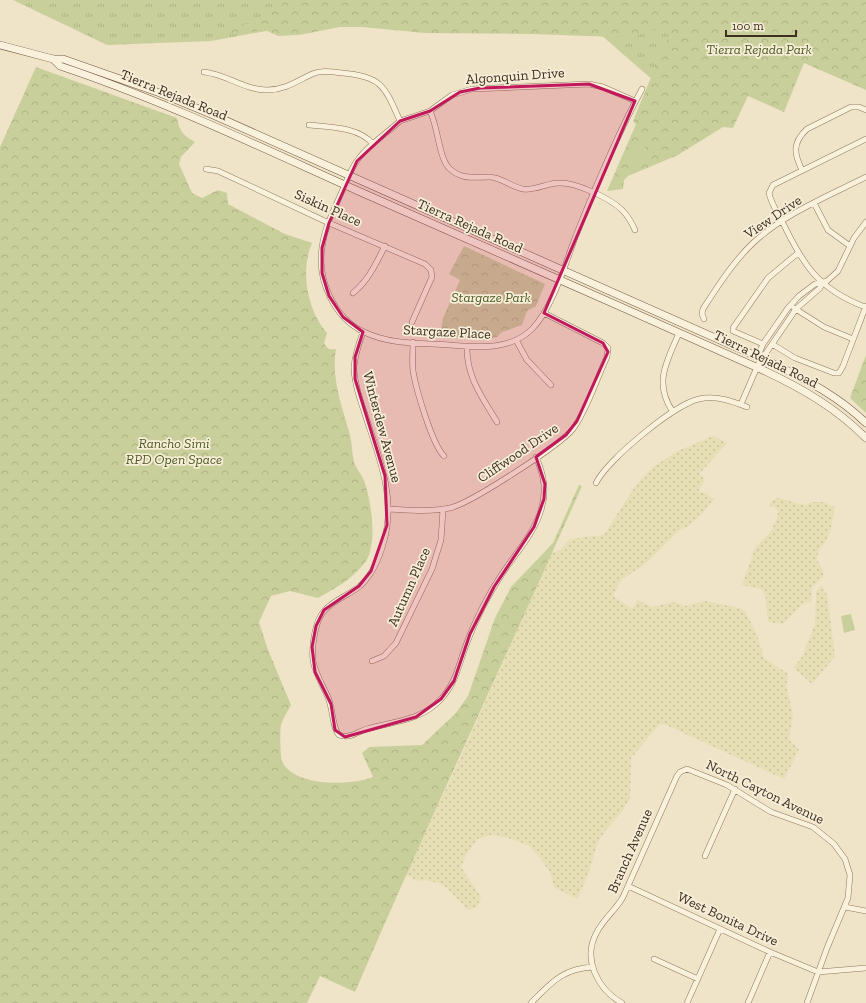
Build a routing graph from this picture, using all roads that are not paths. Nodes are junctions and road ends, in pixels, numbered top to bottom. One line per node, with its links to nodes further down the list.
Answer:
1 (0, 45): 2 (main road, Tierra Rejada Road)
2 (53, 60): 14 (main road, Tierra Rejada Road); 16 (main road, Tierra Rejada Road)
3 (204, 72): 8 (street)
4 (642, 89): 5 (street, Stargaze Place)
5 (635, 101): 7 (street, Algonquin Drive); 17 (street, Stargaze Place)
6 (866, 110): 13 (street)
7 (430, 111): 8 (street, Algonquin Drive); 17 (street)
8 (400, 121): 11 (street, Stargaze Place)
9 (309, 125): 11 (street)
10 (866, 139): 13 (street)
11 (373, 144): 14 (street, Stargaze Place)
12 (206, 169): 21 (street, Siskin Place)
13 (802, 170): 19 (street)
14 (349, 176): 16 (street, Stargaze Place); 26 (main road, Tierra Rejada Road)
15 (866, 177): 18 (street, View Drive)
16 (345, 185): 21 (street, Stargaze Place); 27 (main road, Tierra Rejada Road)
17 (594, 194): 22 (street); 26 (street, Stargaze Place)
18 (814, 203): 19 (street, View Drive); 24 (street)
19 (782, 222): 25 (street); 34 (street, View Drive)
20 (866, 222): 24 (street)
21 (329, 223): 23 (street, Siskin Place); 36 (street, Stargaze Place)
22 (636, 230)
23 (385, 246): 29 (street); 35 (street, Siskin Place)
24 (850, 246): 28 (street)
25 (798, 253): 28 (street); 41 (street)
26 (563, 270): 27 (street, Stargaze Place); 44 (main road, Tierra Rejada Road)
27 (559, 279): 33 (street, Stargaze Place); 37 (main road, Tierra Rejada Road)
28 (822, 282): 30 (street); 31 (street); 32 (street)
29 (353, 293)
30 (790, 305): 32 (street); 41 (street)
31 (866, 306): 38 (street)
32 (796, 310): 38 (street); 42 (street)
33 (544, 313): 39 (street, Stargaze Place); 54 (street, Cliffwood Drive)
34 (704, 319)
35 (412, 322)
36 (363, 332): 40 (street, Stargaze Place); 56 (street, Winterdew Avenue)
37 (679, 332): 45 (main road, Tierra Rejada Road); 49 (street)
38 (853, 339): 42 (street)
39 (516, 340): 43 (street, Stargaze Place); 46 (street)
40 (413, 342): 43 (street, Stargaze Place); 53 (street)
41 (763, 344): 44 (street)
42 (772, 344): 44 (street)
43 (466, 346): 50 (street)
44 (761, 358): 45 (street); 51 (main road, Tierra Rejada Road)
45 (757, 367): 47 (street); 52 (main road, Tierra Rejada Road)
46 (551, 385)
47 (741, 404): 48 (street); 49 (street)
48 (747, 407)
49 (673, 412): 55 (street)
50 (497, 422)
51 (866, 423)
52 (866, 438)
53 (444, 456)
54 (536, 457): 56 (street, Winterdew Avenue); 57 (street, Cliffwood Drive)
55 (596, 482)
56 (389, 509): 57 (street, Cliffwood Drive)
57 (443, 509): 58 (street, Autumn Place)
58 (372, 661)
59 (687, 769): 60 (street, North Cayton Avenue); 62 (street, Branch Avenue)
60 (735, 789): 61 (street); 63 (street, North Cayton Avenue)
61 (706, 856)
62 (628, 886): 65 (street, West Bonita Drive); 68 (street, Branch Avenue)
63 (845, 907): 64 (street); 70 (street, North Cayton Avenue)
64 (866, 911)
65 (720, 929): 66 (street, West Bonita Drive); 71 (street)
66 (770, 952): 70 (street, West Bonita Drive); 75 (street)
67 (654, 959): 71 (street)
68 (593, 967): 72 (street); 73 (street, Branch Avenue)
69 (866, 968): 70 (street)
70 (818, 972): 76 (street, North Cayton Avenue)
71 (698, 979): 74 (street)
72 (532, 1003)
73 (622, 1003)
74 (687, 1003)
75 (748, 1003)
76 (807, 1003)

